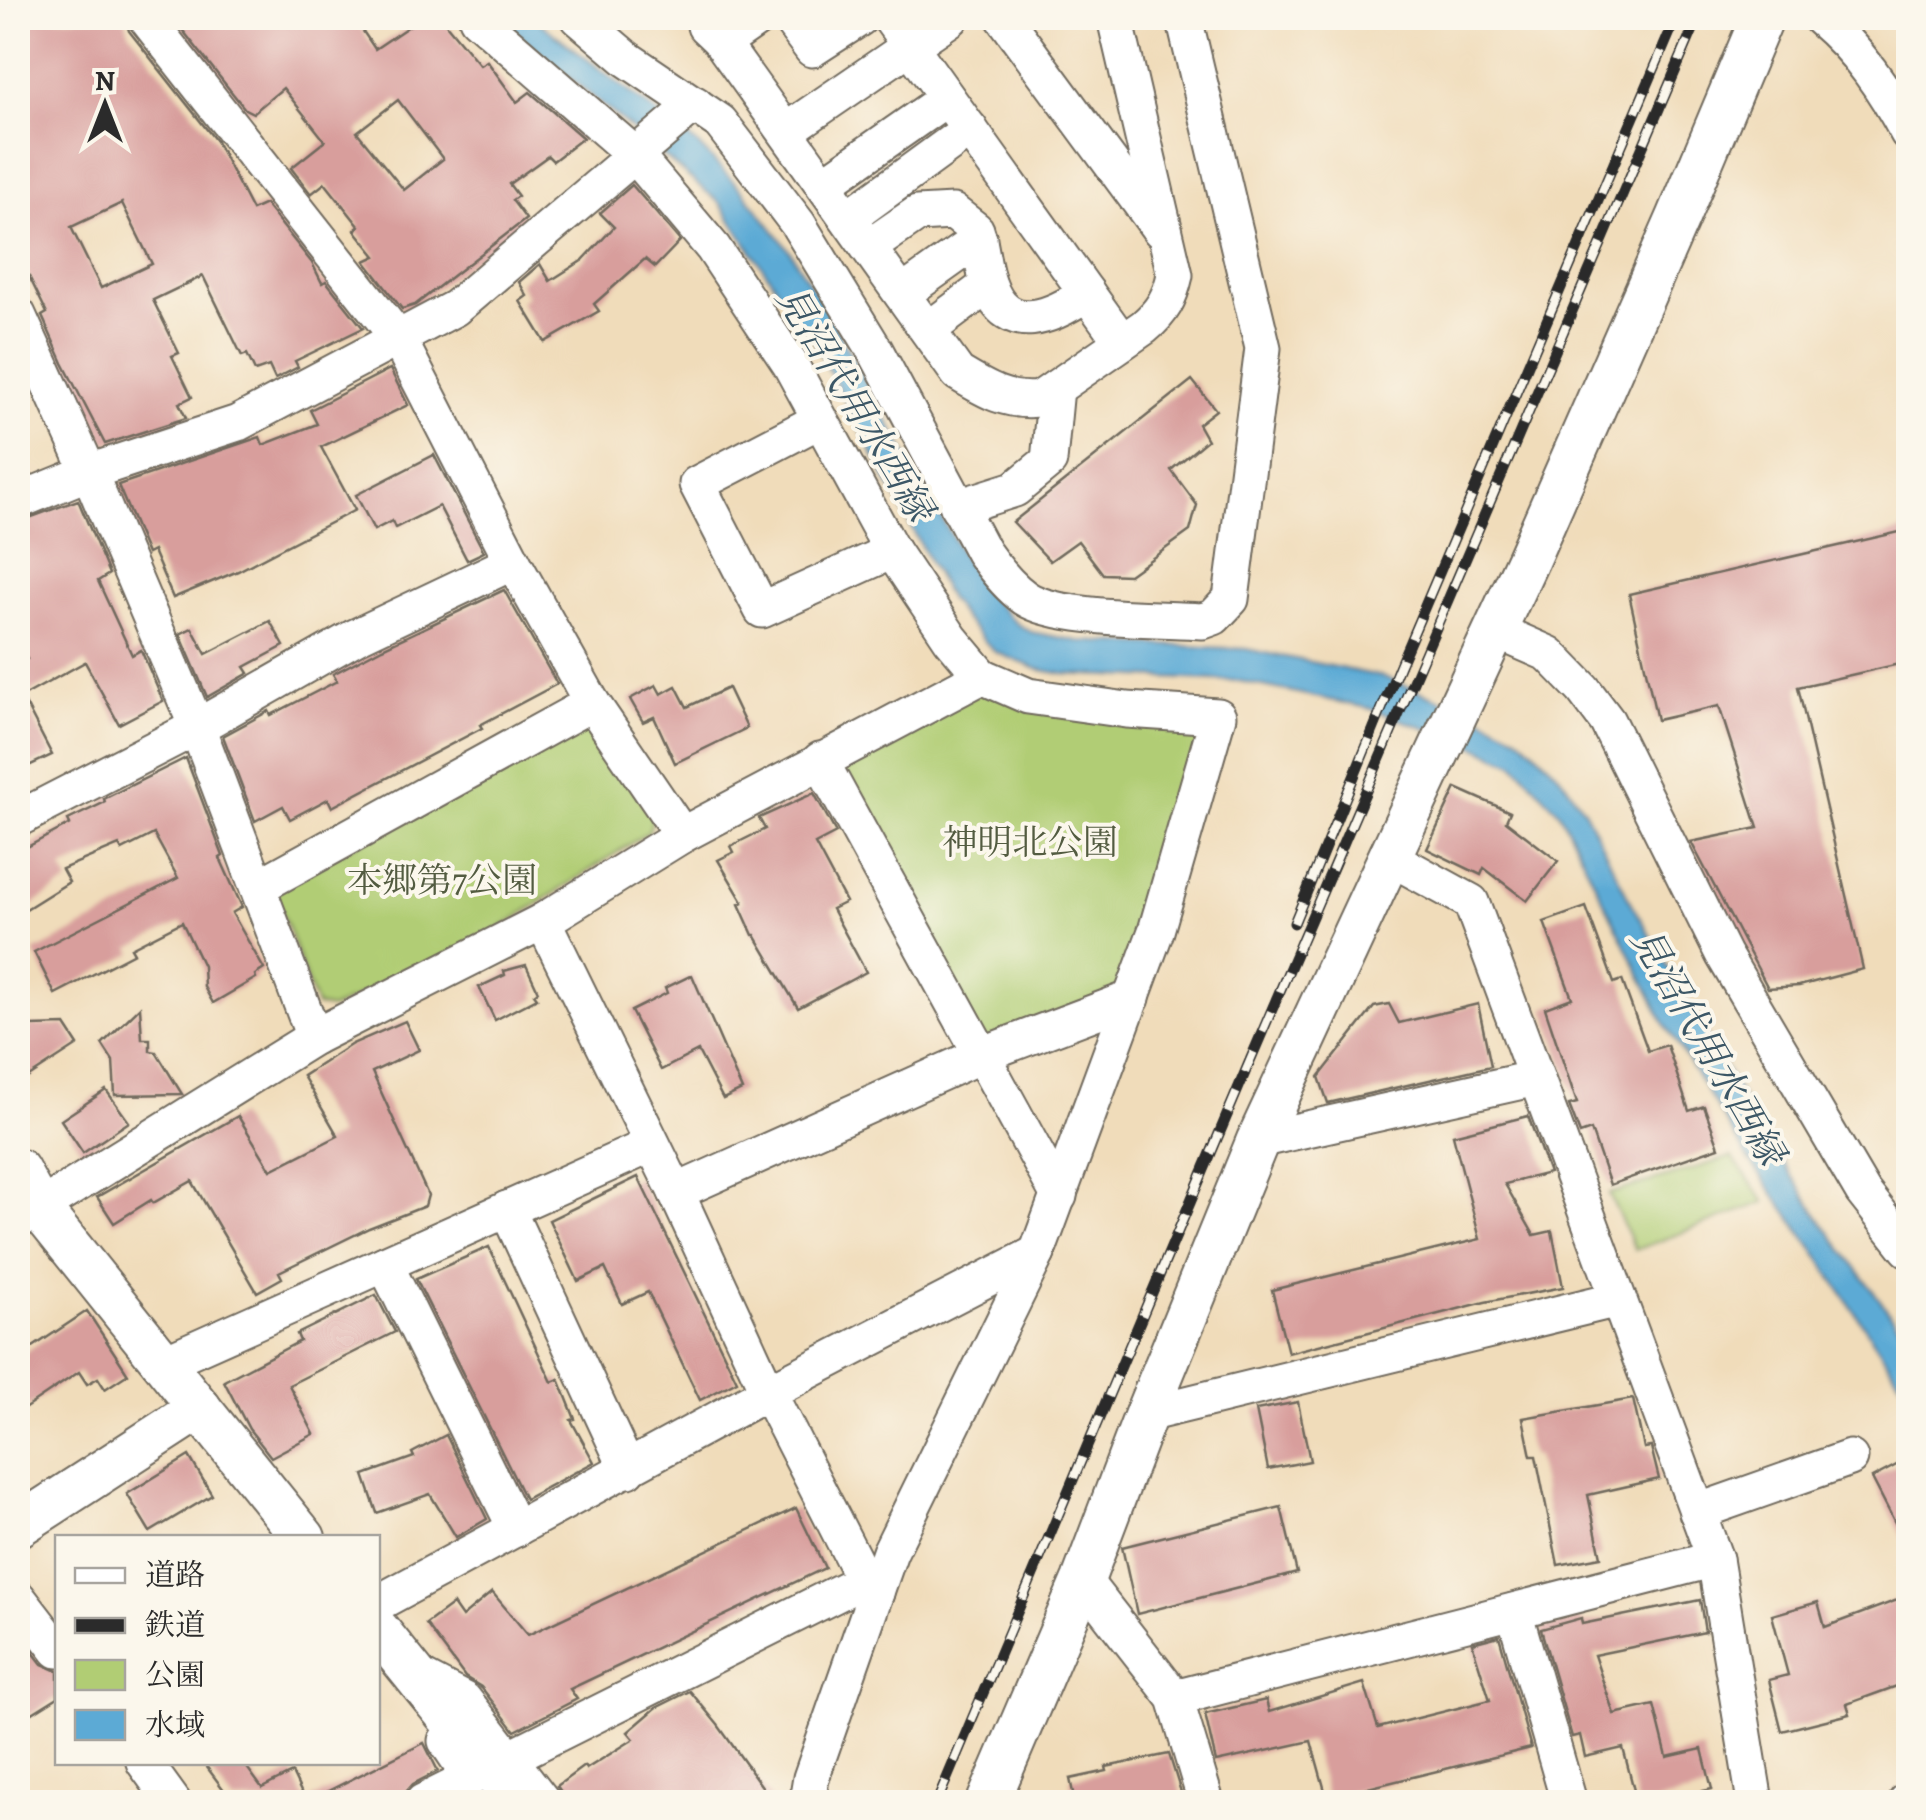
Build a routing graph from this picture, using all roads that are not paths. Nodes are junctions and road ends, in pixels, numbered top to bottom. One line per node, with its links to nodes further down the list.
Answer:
1 (146, 18): 32 (street)
2 (477, 18): 21 (street)
3 (579, 18): 17 (street)
4 (695, 18): 14 (street)
5 (759, 18): 14 (street)
6 (789, 18): 7 (street)
7 (860, 18)
8 (951, 18): 15 (street)
9 (1004, 18): 25 (street)
10 (1115, 18): 25 (street)
11 (1184, 18): 38 (street)
12 (1762, 18): 41 (street)
13 (1820, 18): 20 (street)
14 (713, 30): 19 (street)
15 (900, 32): 16 (street); 19 (street)
16 (947, 98): 18 (street); 22 (street)
17 (688, 110): 21 (street); 38 (street)
18 (970, 129): 23 (street); 28 (street)
19 (786, 131): 22 (street)
20 (1908, 133)
21 (641, 148): 32 (street); 35 (street)
22 (824, 184): 23 (street)
23 (848, 218): 26 (street)
24 (979, 239): 26 (street); 27 (street); 29 (street)
25 (1170, 243): 33 (street)
26 (868, 247): 29 (street)
27 (988, 284): 28 (street); 31 (street)
28 (1086, 292): 33 (street)
29 (902, 294): 31 (street)
30 (18, 315): 36 (street)
31 (928, 330): 34 (street)
32 (398, 338): 36 (street); 40 (street)
33 (1122, 342): 34 (street)
34 (1056, 388): 38 (street)
35 (820, 420): 39 (street); 39 (street)
36 (89, 472): 37 (street); 44 (street)
37 (18, 500)
38 (958, 507)
39 (892, 552): 42 (street)
40 (514, 562): 43 (street); 44 (street)
41 (1494, 630): 48 (street); 62 (street)
42 (982, 676): 45 (street); 51 (street)
43 (592, 703): 47 (street); 49 (street)
44 (197, 727): 46 (street); 49 (street)
45 (820, 760): 47 (street); 53 (street)
46 (18, 819)
47 (682, 836): 50 (street)
48 (1389, 858): 54 (street); 55 (street)
49 (258, 887): 52 (street)
50 (543, 921): 52 (street); 56 (street)
51 (1132, 998): 53 (street); 59 (street)
52 (314, 1037): 61 (street)
53 (982, 1055): 58 (street); 59 (street)
54 (1536, 1078): 55 (street); 65 (street)
55 (1258, 1140): 69 (street)
56 (651, 1145): 58 (street); 60 (street)
57 (18, 1170): 61 (street)
58 (676, 1192): 67 (street)
59 (1058, 1196): 63 (street)
60 (507, 1209): 64 (street); 71 (street)
61 (28, 1214): 66 (street)
62 (1908, 1249)
63 (1037, 1254): 67 (street); 78 (street)
64 (385, 1264): 66 (street); 74 (street)
65 (1618, 1300): 69 (street); 72 (street)
66 (163, 1363): 68 (street)
67 (768, 1392): 71 (street); 78 (street)
68 (200, 1408): 73 (street); 75 (street)
69 (1146, 1414): 77 (street)
70 (1850, 1458): 72 (street)
71 (628, 1470): 74 (street)
72 (1698, 1512): 76 (street)
73 (18, 1526)
74 (516, 1530): 80 (street)
75 (302, 1535)
76 (1715, 1560): 81 (street); 94 (street)
77 (1082, 1580): 85 (street); 91 (street)
78 (870, 1587): 87 (street); 90 (street)
79 (18, 1598): 83 (street)
80 (380, 1603)
81 (1514, 1611): 85 (street); 93 (street)
82 (380, 1633): 84 (street)
83 (55, 1646)
84 (412, 1673): 87 (street); 89 (street)
85 (1176, 1698): 92 (street)
86 (146, 1765): 88 (street)
87 (521, 1791)
88 (173, 1802)
89 (423, 1802)
90 (807, 1802)
91 (988, 1802)
92 (1206, 1802)
93 (1569, 1802)
94 (1754, 1802)

